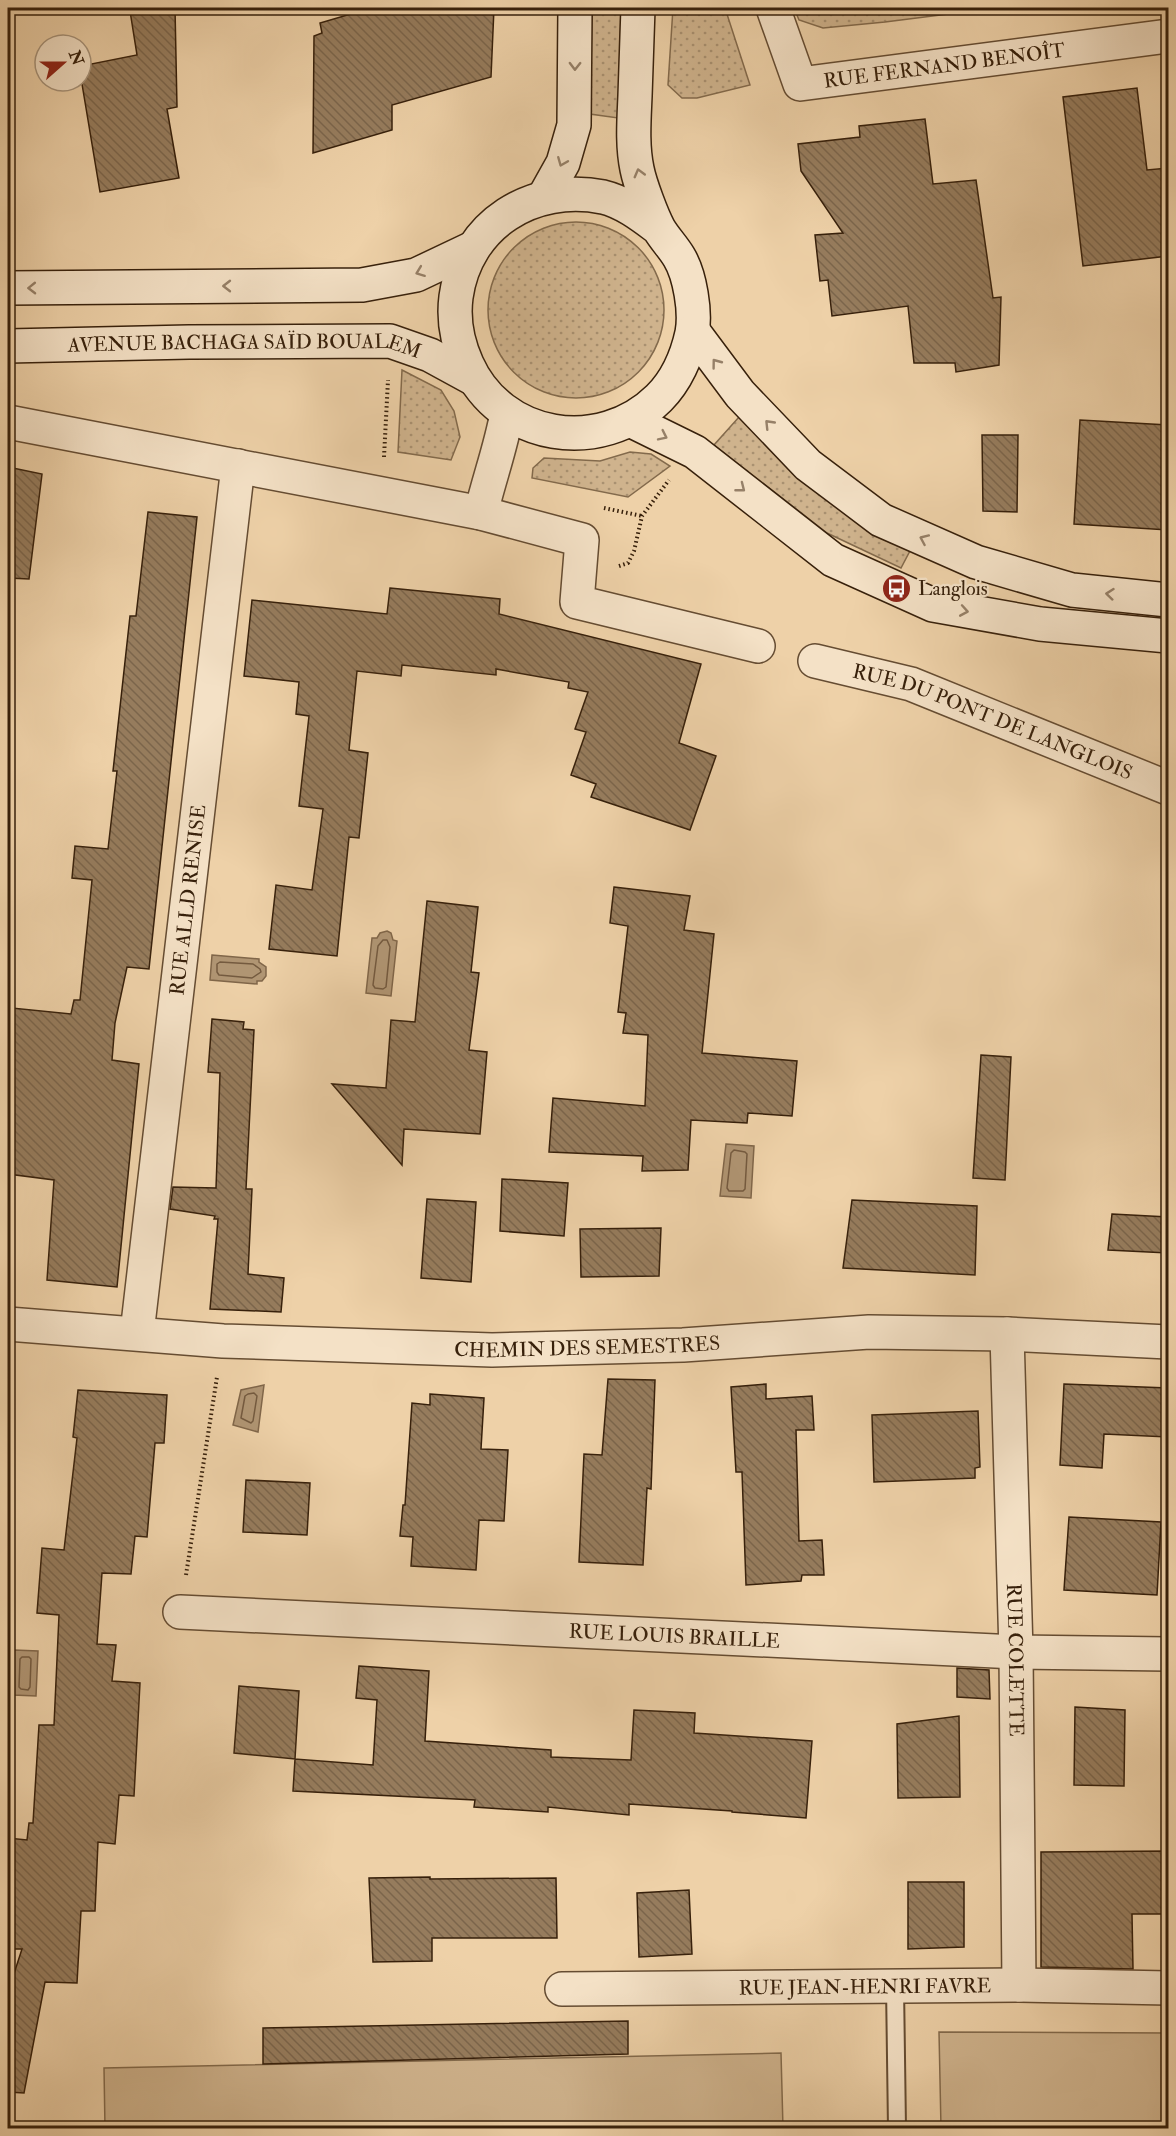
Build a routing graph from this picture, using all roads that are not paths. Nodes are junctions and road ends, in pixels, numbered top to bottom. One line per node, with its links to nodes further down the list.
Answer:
1 (575, 8): 5 (street, one-way to 5)
2 (638, 8): 6 (street, one-way to 2)
3 (773, 8): 4 (street, RUE FERNAND BENOÎT)
4 (1168, 36)
5 (544, 197): 6 (street); 7 (street)
6 (658, 228): 9 (street)
7 (473, 248): 8 (street, one-way to 8); 11 (street)
8 (8, 288)
9 (693, 331): 13 (street); 17 (street, one-way to 9)
10 (8, 346): 11 (street, AVENUE BACHAGA SAÏD BOUALEM)
11 (474, 379): 12 (street)
12 (507, 413): 13 (street); 16 (street)
13 (630, 420): 18 (street, one-way to 18)
14 (8, 422): 15 (street)
15 (238, 466): 16 (street); 23 (street, RUE ALLD RENISE)
16 (481, 513): 19 (street)
17 (1168, 600)
18 (1168, 636)
19 (758, 646)
20 (815, 661): 21 (street, RUE DU PONT DE LANGLOIS)
21 (1168, 788)
22 (8, 1324): 23 (street, CHEMIN DES SEMESTRES)
23 (137, 1333): 24 (street, CHEMIN DES SEMESTRES)
24 (1007, 1334): 25 (street, CHEMIN DES SEMESTRES); 27 (street, RUE COLETTE)
25 (1168, 1342)
26 (180, 1612): 27 (street, RUE LOUIS BRAILLE)
27 (1016, 1652): 28 (street, RUE LOUIS BRAILLE); 29 (street, RUE COLETTE)
28 (1168, 1654)
29 (1019, 1985): 30 (street, RUE JEAN-HENRI FAVRE); 31 (street, RUE JEAN-HENRI FAVRE)
30 (895, 1986): 32 (street, RUE JEAN-HENRI FAVRE); 33 (lane)
31 (1168, 1988)
32 (562, 1989)
33 (897, 2128)

